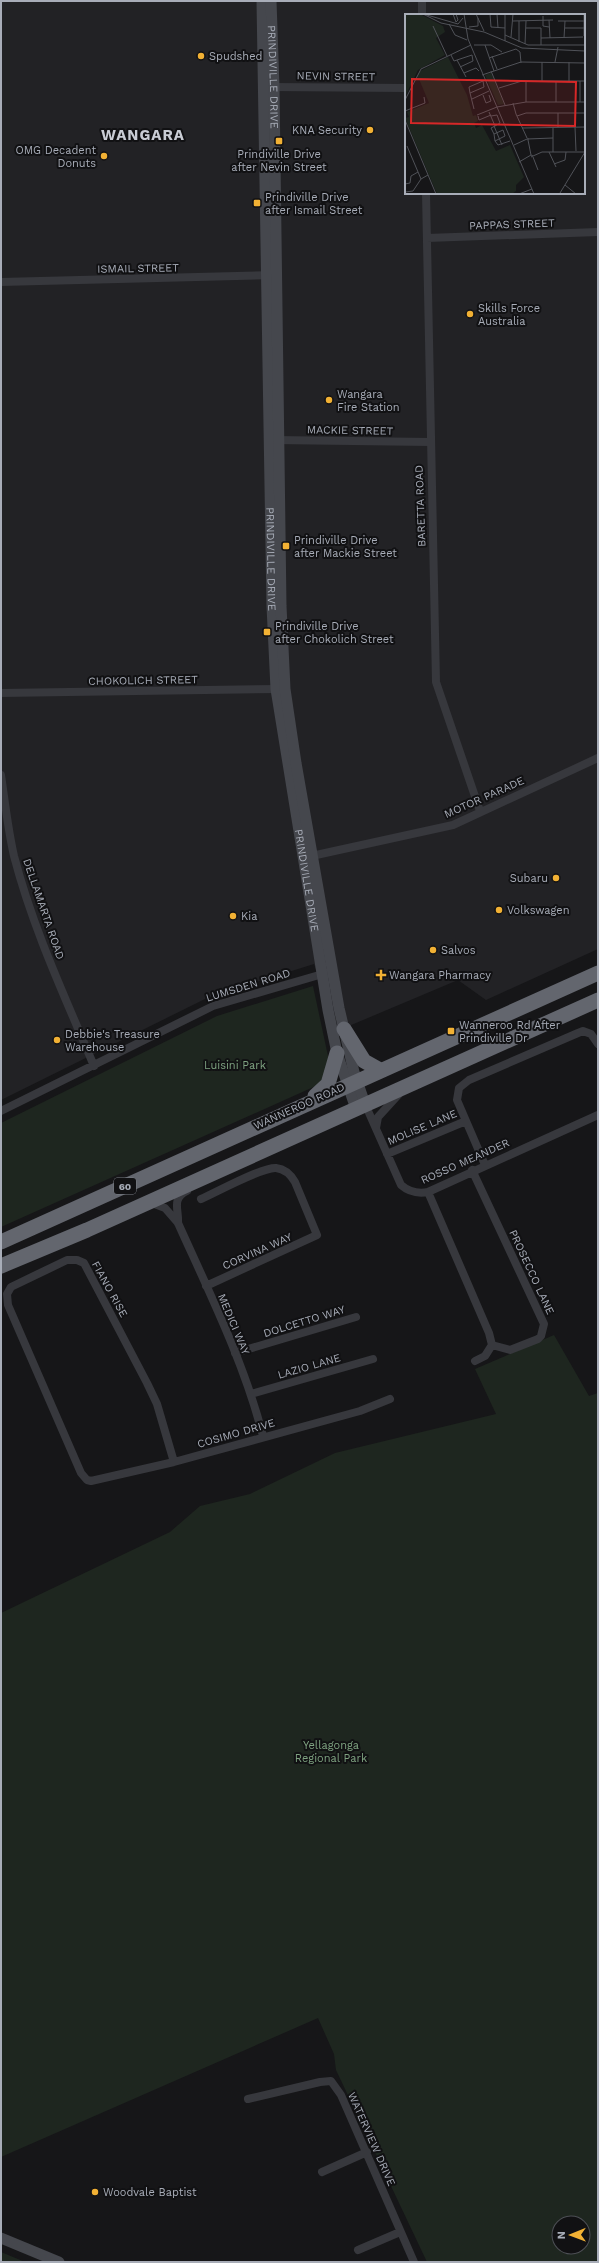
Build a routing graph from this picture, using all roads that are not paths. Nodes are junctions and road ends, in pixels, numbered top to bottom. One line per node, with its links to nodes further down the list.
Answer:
1 (262, 1): 5 (street, PRINDIVILLE DRIVE)
2 (271, 1): 5 (street, PRINDIVILLE DRIVE)
3 (422, 1): 4 (street)
4 (422, 14)
5 (270, 87): 6 (street, NEVIN STREET); 10 (street, PRINDIVILLE DRIVE)
6 (405, 88)
7 (426, 194): 9 (street, BARETTA ROAD)
8 (598, 232): 9 (street, PAPPAS STREET)
9 (427, 238): 13 (street, BARETTA ROAD)
10 (272, 275): 11 (street, ISMAIL STREET); 12 (street, PRINDIVILLE DRIVE)
11 (1, 282)
12 (274, 440): 13 (street, MACKIE STREET); 14 (street, PRINDIVILLE DRIVE)
13 (430, 442): 18 (street, BARETTA ROAD)
14 (280, 689): 15 (street, CHOKOLICH STREET); 19 (street, PRINDIVILLE DRIVE)
15 (1, 693)
16 (598, 758): 18 (street, MOTOR PARADE)
17 (1, 775): 26 (street, DELLAMARTA ROAD)
18 (480, 811): 19 (street, MOTOR PARADE)
19 (308, 856): 20 (street, PRINDIVILLE DRIVE)
20 (328, 973): 23 (street, PRINDIVILLE DRIVE); 25 (street, PRINDIVILLE DRIVE); 26 (street, LUMSDEN ROAD)
21 (598, 973): 27 (highway, WANNEROO ROAD / 60)
22 (598, 1000): 29 (highway, 60)
23 (344, 1028): 27 (highway); 28 (street, PRINDIVILLE DRIVE)
24 (598, 1044): 34 (street)
25 (337, 1053): 28 (street, PRINDIVILLE DRIVE); 30 (highway)
26 (94, 1066): 32 (street, LUMSDEN ROAD)
27 (380, 1070): 28 (highway, WANNEROO ROAD / 60)
28 (351, 1083): 30 (highway, WANNEROO ROAD / 60); 31 (street, PRINDIVILLE DRIVE)
29 (411, 1083): 31 (highway, 60); 35 (street)
30 (306, 1103): 44 (highway, WANNEROO ROAD / 60)
31 (361, 1106): 35 (street, ROSSO MEANDER); 39 (highway, 60)
32 (1, 1111)
33 (598, 1114): 37 (street, ROSSO MEANDER)
34 (466, 1121): 36 (street, MOLISE LANE); 37 (street)
35 (376, 1129): 36 (street, ROSSO MEANDER)
36 (387, 1154): 40 (street, ROSSO MEANDER)
37 (485, 1164): 38 (street, ROSSO MEANDER)
38 (472, 1170): 40 (street, ROSSO MEANDER); 48 (street, PROSECCO LANE)
39 (202, 1178): 42 (highway, 60); 43 (street, MEDICI WAY)
40 (428, 1192): 48 (street)
41 (202, 1199): 46 (street, CORVINA WAY)
42 (148, 1202): 43 (street, MEDICI WAY); 45 (highway, 60)
43 (178, 1223): 46 (street, MEDICI WAY)
44 (1, 1242)
45 (1, 1266)
46 (206, 1286): 49 (street, MEDICI WAY)
47 (356, 1317): 49 (street, DOLCETTO WAY)
48 (492, 1344): 51 (street)
49 (235, 1353): 52 (street, MEDICI WAY)
50 (373, 1359): 52 (street, LAZIO LANE)
51 (474, 1361)
52 (251, 1394): 54 (street, MEDICI WAY)
53 (390, 1399): 54 (street, COSIMO DRIVE)
54 (264, 1436): 55 (street, COSIMO DRIVE)
55 (174, 1462): 56 (street, COSIMO DRIVE); 56 (street, FIANO RISE)
56 (86, 1480)
57 (248, 2099): 58 (street, WATERVIEW DRIVE)
58 (367, 2152): 59 (street); 60 (street, WATERVIEW DRIVE)
59 (322, 2172)
60 (400, 2232): 62 (street); 64 (street, WATERVIEW DRIVE)
61 (1, 2238): 63 (street)
62 (358, 2250)
63 (59, 2262)
64 (414, 2262)

